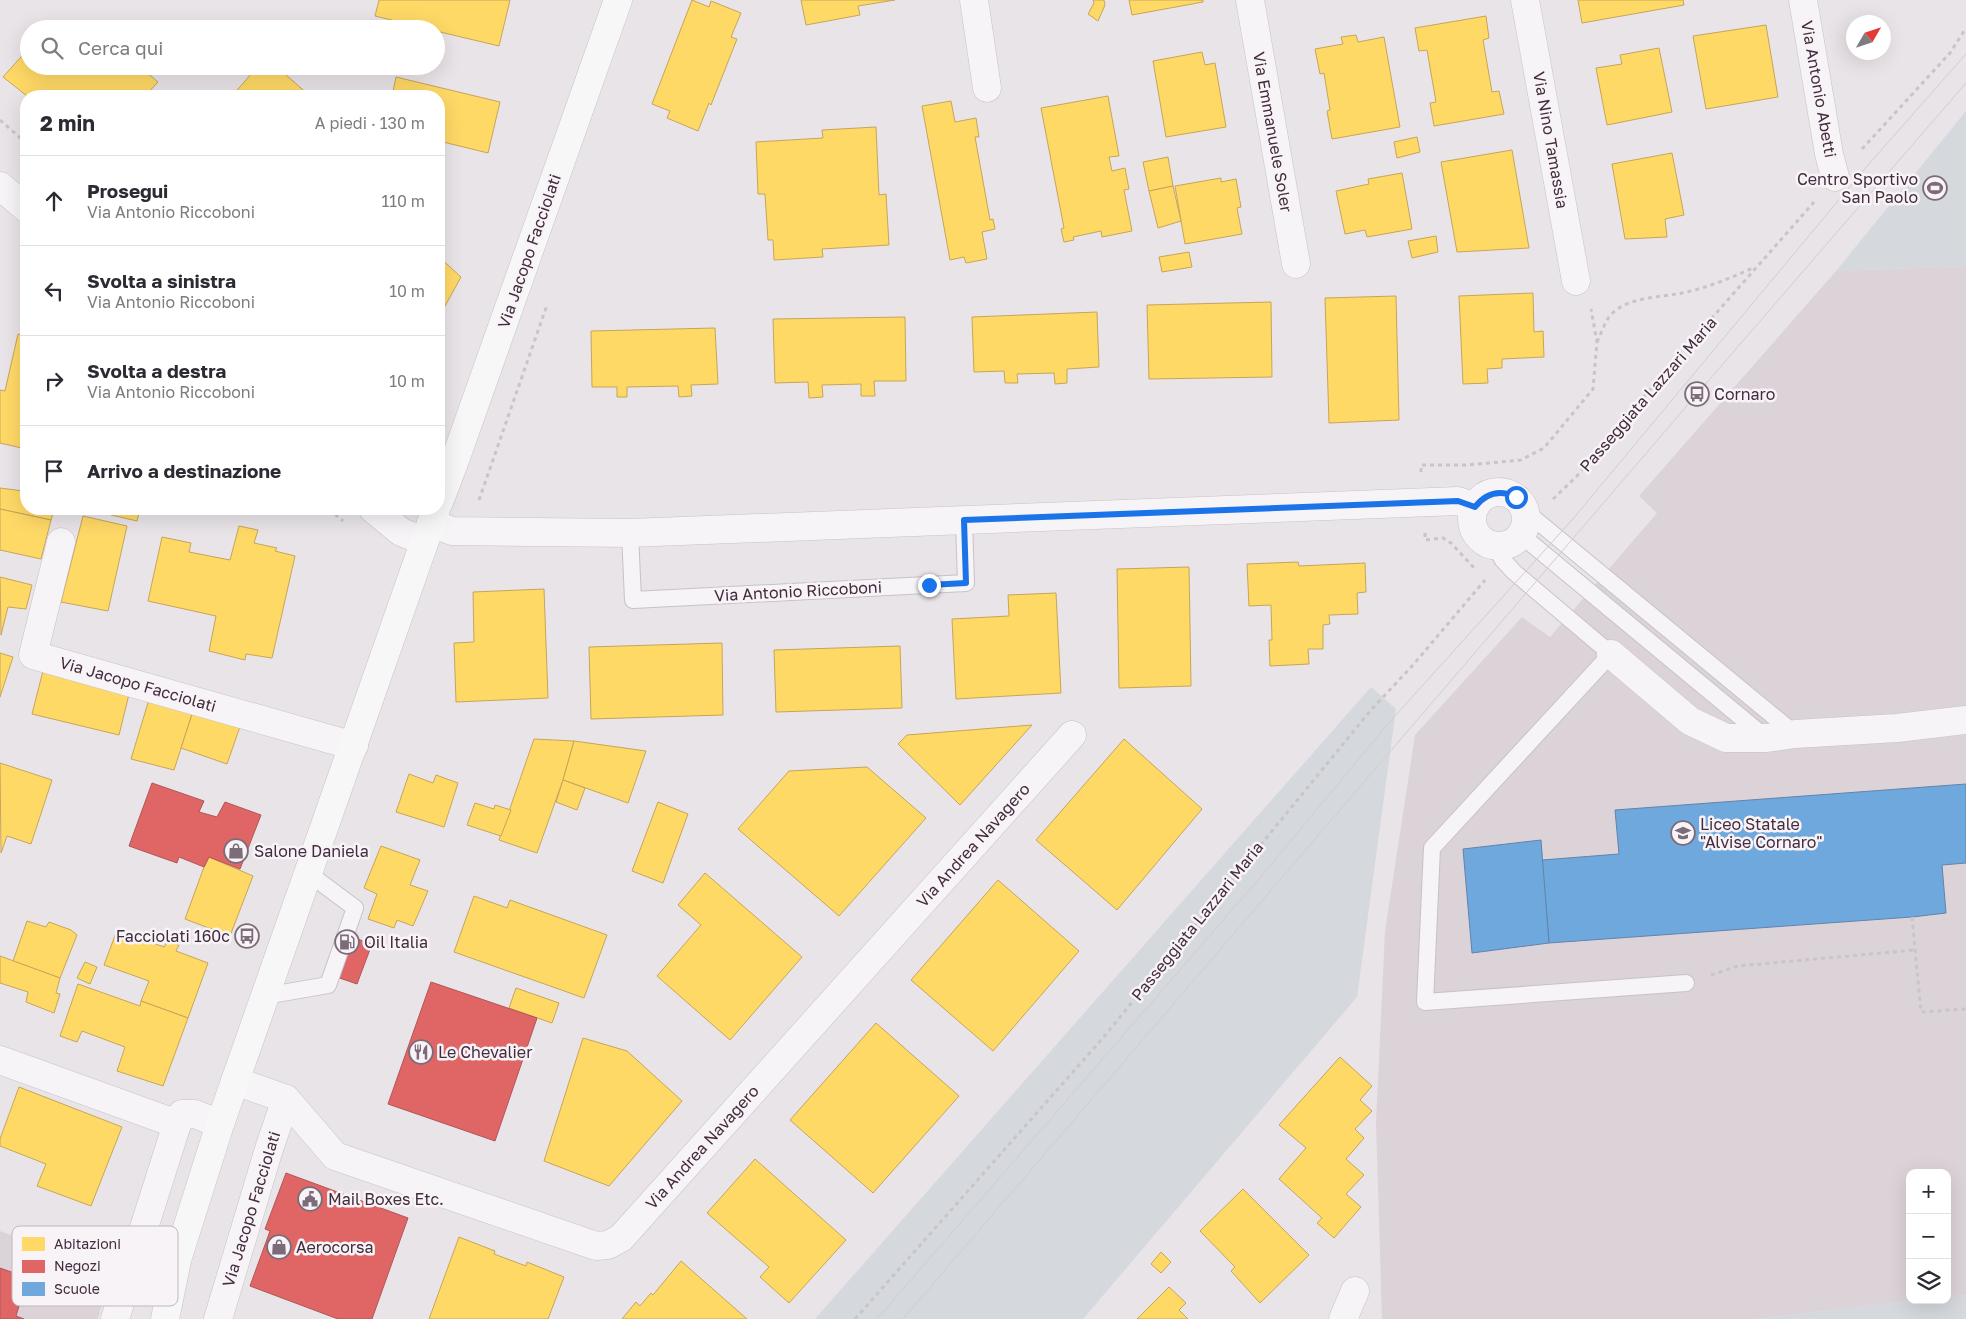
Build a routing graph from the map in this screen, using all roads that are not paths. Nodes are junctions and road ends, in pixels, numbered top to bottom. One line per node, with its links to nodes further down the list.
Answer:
1 (618, 0): 12 (main road, Via Jacopo Facciolati)
2 (974, 0): 6 (street)
3 (1250, 0): 10 (street, Via Emmanuele Soler)
4 (1525, 0): 11 (street, Via Nino Tamassia)
5 (1804, 0): 7 (street, Via Antonio Abetti)
6 (987, 88)
7 (1832, 166)
8 (0, 186): 9 (street)
9 (20, 203)
10 (1296, 264)
11 (1576, 281)
12 (445, 486)
13 (1475, 507): 16 (street); 17 (street); 20 (street)
14 (380, 515): 15 (street)
15 (432, 519): 18 (street); 26 (main road, Via Jacopo Facciolati)
16 (964, 520): 18 (street); 18 (lane, Via Antonio Riccoboni)
17 (1527, 521): 20 (street); 23 (lane); 25 (lane)
18 (630, 533)
19 (61, 542): 26 (street, Via Jacopo Facciolati)
20 (1497, 546): 21 (lane)
21 (1611, 654): 25 (street); 28 (lane)
22 (1966, 720): 23 (street)
23 (1795, 734): 25 (street)
24 (1072, 735): 32 (street, Via Andrea Navagero)
25 (1766, 738)
26 (354, 746): 27 (main road, Via Jacopo Facciolati)
27 (308, 873): 29 (main road, Via Jacopo Facciolati); 29 (lane)
28 (1686, 983)
29 (265, 996): 31 (main road, Via Jacopo Facciolati)
30 (0, 1060): 33 (street)
31 (235, 1081): 32 (street, Via Andrea Navagero); 34 (main road, Via Jacopo Facciolati)
32 (286, 1099): 42 (street, Via Jacopo Facciolati)
33 (176, 1124): 34 (street); 35 (street)
34 (220, 1124): 36 (main road, Via Jacopo Facciolati)
35 (144, 1226)
36 (178, 1257)
37 (1355, 1291): 43 (street)
38 (119, 1306): 40 (street)
39 (168, 1306): 41 (main road, Via Jacopo Facciolati)
40 (115, 1319)
41 (165, 1319)
42 (218, 1319)
43 (1343, 1319)

